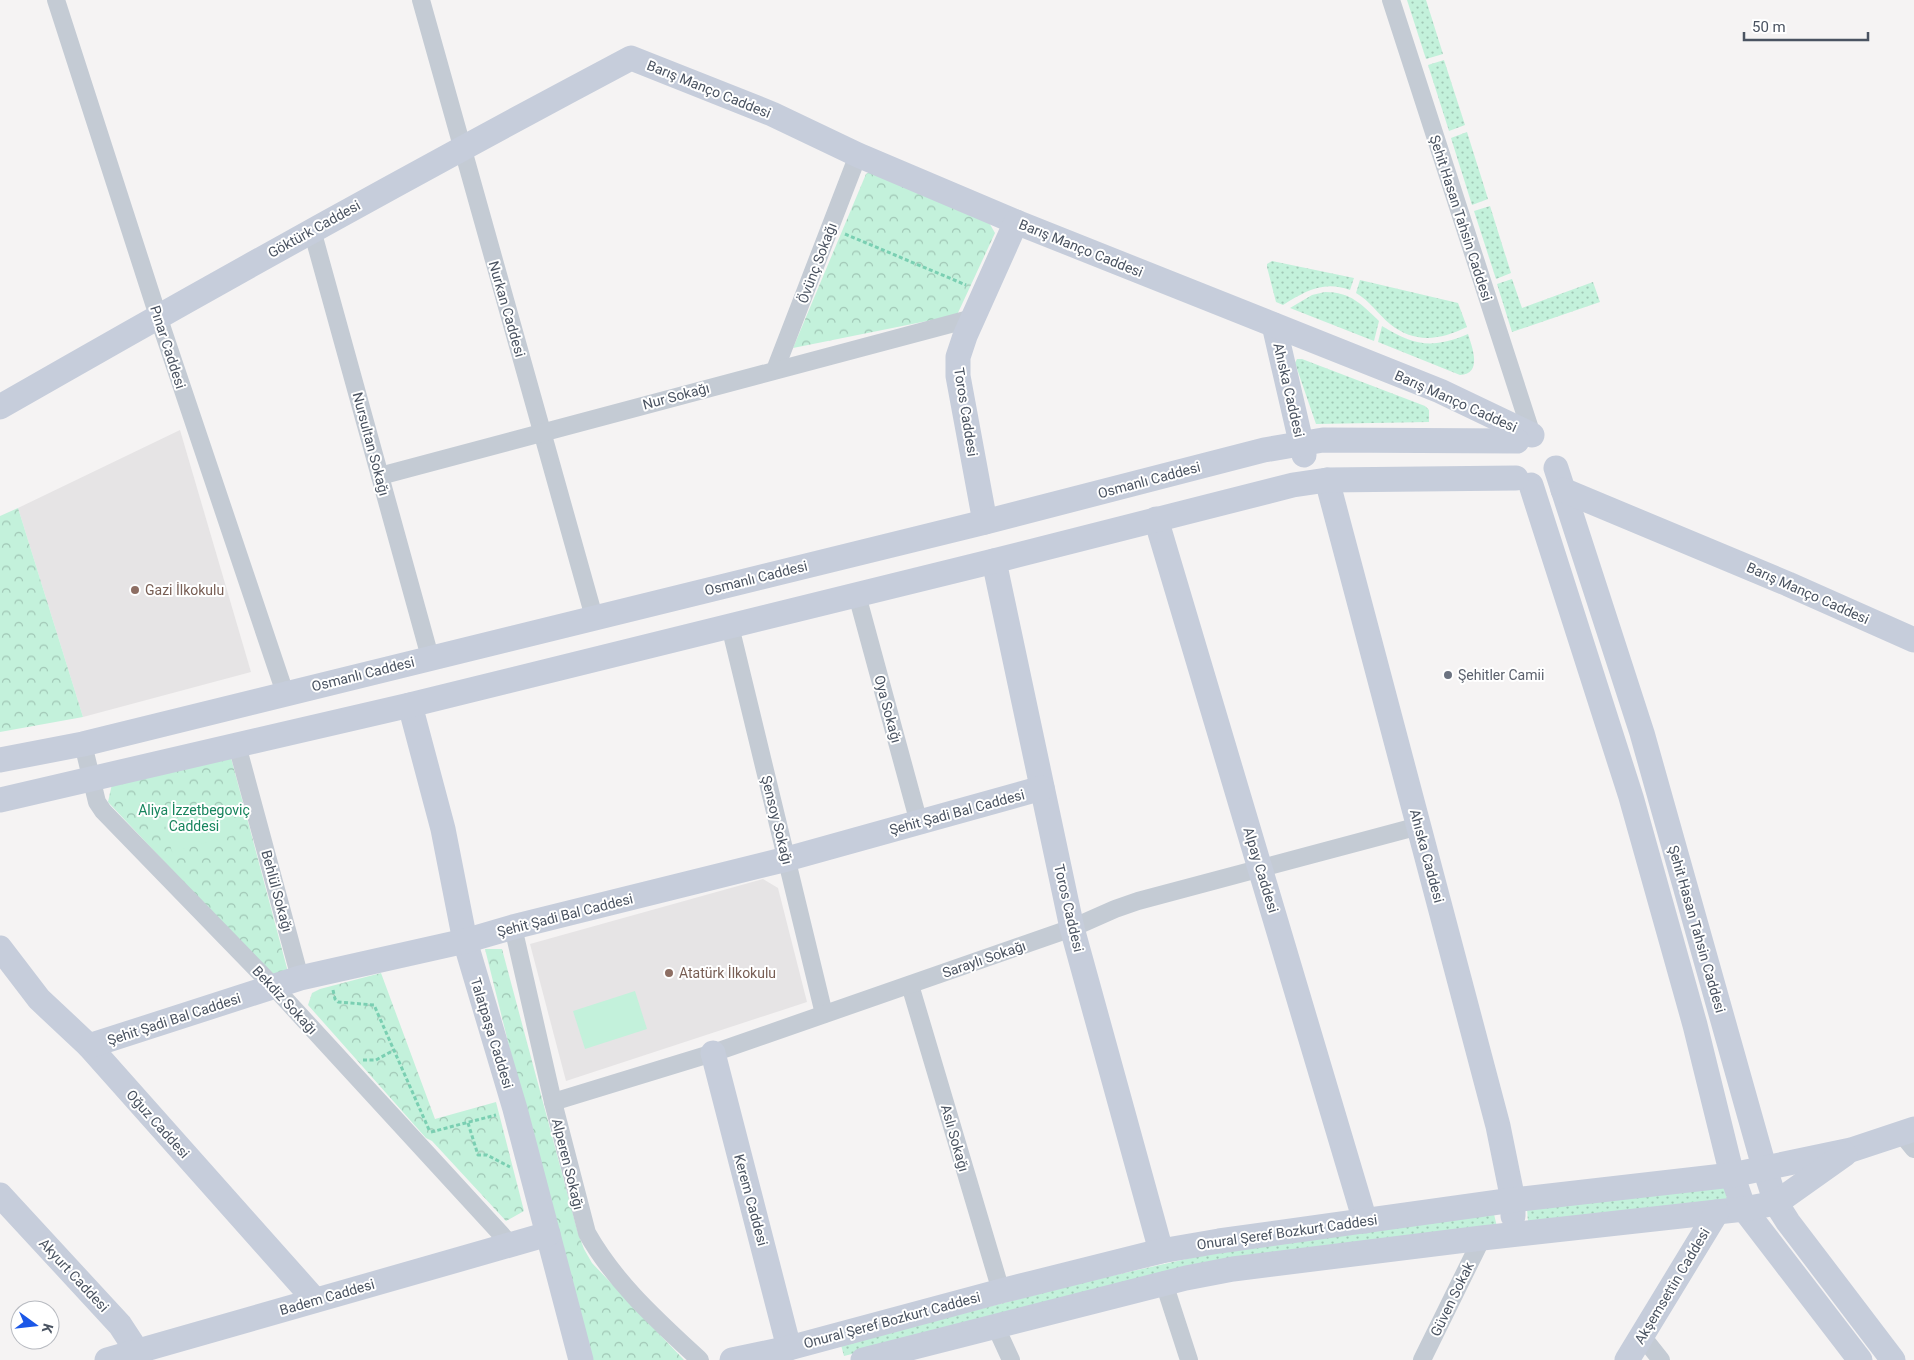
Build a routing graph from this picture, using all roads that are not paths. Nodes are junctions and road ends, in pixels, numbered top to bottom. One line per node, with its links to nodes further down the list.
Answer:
1 (421, 0): 5 (street, Nurkan Caddesi)
2 (1391, 0): 15 (street, Şehit Hasan Tahsin Caddesi)
3 (54, 1): 9 (street, Pınar Caddesi)
4 (631, 58): 5 (street, Göktürk Caddesi); 6 (street, Barış Manço Caddesi)
5 (462, 148): 8 (street, Göktürk Caddesi); 14 (street, Nurkan Caddesi)
6 (858, 155): 7 (street, Barış Manço Caddesi); 12 (street, Övünç Sokağı)
7 (1016, 222): 10 (street, Toros Caddesi); 11 (street, Barış Manço Caddesi)
8 (312, 230): 9 (street, Göktürk Caddesi); 17 (street, Nursultan Sokağı)
9 (158, 316): 13 (street, Göktürk Caddesi); 29 (street, Pınar Caddesi)
10 (973, 318): 12 (street, Nur Sokağı); 22 (street, Toros Caddesi)
11 (1274, 325): 15 (street, Barış Manço Caddesi); 16 (street, Ahıska Caddesi)
12 (776, 370): 14 (street, Nur Sokağı)
13 (0, 407)
14 (542, 432): 17 (street, Nur Sokağı); 25 (street, Nurkan Caddesi)
15 (1525, 438): 16 (street, Osmanlı Caddesi); 18 (street); 20 (street)
16 (1310, 446): 19 (street, Ahıska Caddesi); 19 (street); 22 (street, Osmanlı Caddesi)
17 (380, 476): 28 (street, Nursultan Sokağı)
18 (1560, 479): 20 (street); 27 (street, Barış Manço Caddesi); 55 (street, Şehit Hasan Tahsin Caddesi)
19 (1327, 480): 20 (street); 21 (street); 38 (street, Ahıska Caddesi)
20 (1523, 482): 56 (street, Şehit Hasan Tahsin Caddesi)
21 (1156, 519): 23 (street); 40 (street, Alpay Caddesi)
22 (985, 522): 25 (street, Osmanlı Caddesi)
23 (994, 561): 24 (street); 35 (street, Toros Caddesi)
24 (857, 595): 26 (street); 37 (street, Oya Sokağı)
25 (594, 617): 28 (street, Osmanlı Caddesi)
26 (730, 626): 30 (street); 39 (street, Şensoy Sokağı)
27 (1914, 640)
28 (430, 657): 29 (street, Osmanlı Caddesi)
29 (285, 693): 31 (street, Osmanlı Caddesi)
30 (410, 705): 32 (street); 43 (street, Talatpaşa Caddesi)
31 (83, 744): 33 (street, Osmanlı Caddesi); 34 (street, Bekdiz Sokağı)
32 (237, 745): 34 (street); 46 (street, Behlül Sokağı)
33 (0, 760)
34 (91, 778): 36 (street); 48 (street, Bekdiz Sokağı)
35 (1042, 788): 37 (street, Şehit Şadi Bal Caddesi); 42 (street, Toros Caddesi)
36 (0, 800)
37 (919, 822): 39 (street, Şehit Şadi Bal Caddesi)
38 (1419, 826): 40 (street, Saraylı Sokağı); 58 (street, Ahıska Caddesi)
39 (787, 859): 41 (street, Şehit Şadi Bal Caddesi); 49 (street, Şensoy Sokağı)
40 (1260, 868): 42 (street, Saraylı Sokağı); 62 (street, Alpay Caddesi)
41 (513, 927): 43 (street, Şehit Şadi Bal Caddesi); 52 (street, Alperen Sokağı)
42 (1072, 928): 47 (street, Saraylı Sokağı); 67 (street, Toros Caddesi)
43 (465, 941): 46 (street, Şehit Şadi Bal Caddesi); 63 (street, Talatpaşa Caddesi)
44 (0, 948): 45 (street, Oğuz Caddesi)
45 (8, 973): 50 (street, Oğuz Caddesi)
46 (300, 978): 48 (street, Şehit Şadi Bal Caddesi)
47 (910, 984): 49 (street, Saraylı Sokağı); 69 (street, Aslı Sokağı)
48 (274, 987): 50 (street, Şehit Şadi Bal Caddesi); 66 (street, Bekdiz Sokağı)
49 (824, 1014): 51 (street, Saraylı Sokağı)
50 (89, 1046): 70 (street, Oğuz Caddesi)
51 (713, 1052): 52 (street, Saraylı Sokağı); 73 (street, Kerem Caddesi)
52 (553, 1102): 77 (street, Alperen Sokağı)
53 (1910, 1137): 54 (street, Onural Şeref Bozkurt Caddesi)
54 (1851, 1150): 55 (street, Onural Şeref Bozkurt Caddesi); 59 (street, Onural Şeref Bozkurt Caddesi)
55 (1764, 1167): 56 (street, Onural Şeref Bozkurt Caddesi); 59 (street, Şehit Hasan Tahsin Caddesi)
56 (1732, 1174): 58 (street, Onural Şeref Bozkurt Caddesi); 60 (street, Şehit Hasan Tahsin Caddesi)
57 (0, 1194): 74 (street, Akyurt Caddesi)
58 (1513, 1200): 62 (street, Onural Şeref Bozkurt Caddesi); 64 (street, Ahıska Caddesi)
59 (1776, 1203): 60 (street, Onural Şeref Bozkurt Caddesi); 86 (street, Şehit Hasan Tahsin Caddesi)
60 (1744, 1209): 61 (street, Onural Şeref Bozkurt Caddesi); 85 (street, Şehit Hasan Tahsin Caddesi)
61 (1717, 1212): 64 (street, Onural Şeref Bozkurt Caddesi); 72 (street, Akşemsettin Caddesi)
62 (1365, 1221): 67 (street, Onural Şeref Bozkurt Caddesi)
63 (548, 1234): 66 (street, Badem Caddesi); 76 (street, Talatpaşa Caddesi)
64 (1512, 1235): 65 (street, Onural Şeref Bozkurt Caddesi)
65 (1482, 1238): 68 (street, Onural Şeref Bozkurt Caddesi); 82 (street, Güven Sokak)
66 (510, 1245): 70 (street, Badem Caddesi)
67 (1161, 1251): 69 (street, Onural Şeref Bozkurt Caddesi)
68 (1164, 1284): 71 (street, Onural Şeref Bozkurt Caddesi); 81 (street)
69 (1001, 1291): 73 (street, Onural Şeref Bozkurt Caddesi)
70 (315, 1300): 74 (street, Badem Caddesi)
71 (995, 1325): 79 (street, Onural Şeref Bozkurt Caddesi); 80 (street)
72 (1642, 1336): 83 (street, Akşemsettin Caddesi); 84 (street)
73 (790, 1348): 78 (street, Onural Şeref Bozkurt Caddesi)
74 (138, 1356): 75 (street, Badem Caddesi)
75 (107, 1360)
76 (581, 1360)
77 (700, 1360)
78 (732, 1360)
79 (863, 1360)
80 (1011, 1360)
81 (1189, 1360)
82 (1422, 1360)
83 (1627, 1360)
84 (1661, 1360)
85 (1860, 1360)
86 (1893, 1360)

